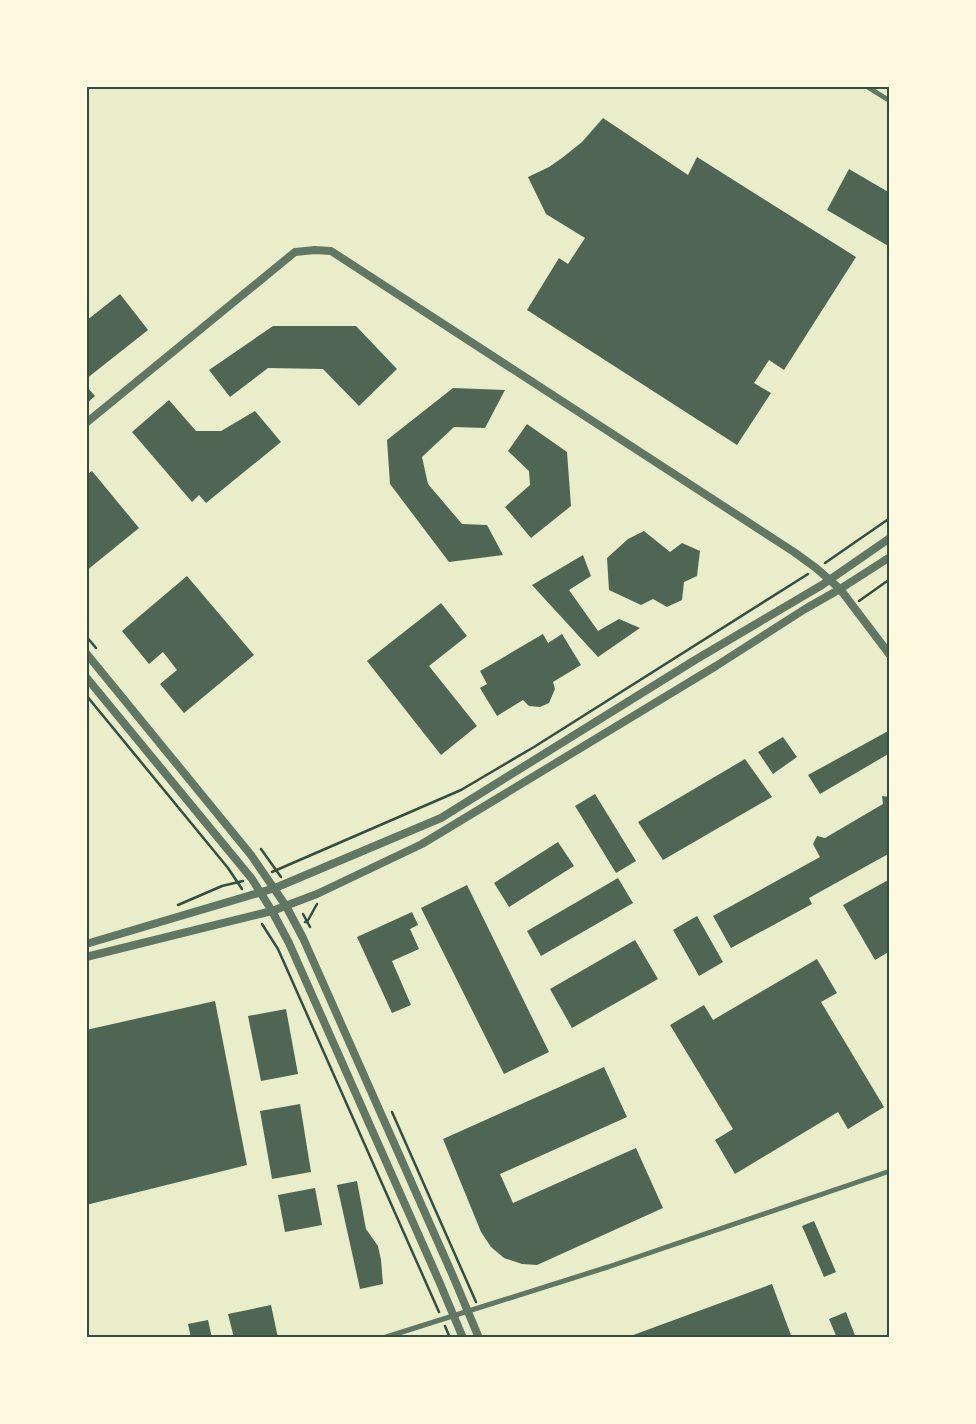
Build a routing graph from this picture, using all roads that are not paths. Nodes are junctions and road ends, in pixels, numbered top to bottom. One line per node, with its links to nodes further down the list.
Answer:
1 (866, 86): 2 (street)
2 (890, 101)
3 (86, 423): 6 (street)
4 (890, 538): 6 (street)
5 (890, 557): 7 (street)
6 (830, 580): 7 (street); 11 (street)
7 (840, 589): 9 (street); 13 (street)
8 (86, 653): 11 (street)
9 (890, 656)
10 (86, 677): 12 (street)
11 (274, 888): 12 (street); 13 (street)
12 (260, 893): 14 (street); 15 (street)
13 (286, 906): 14 (street); 18 (street)
14 (272, 911): 16 (street); 19 (street)
15 (86, 944)
16 (86, 957)
17 (890, 1172): 18 (street)
18 (468, 1310): 19 (street); 22 (street)
19 (454, 1315): 20 (street); 21 (street)
20 (383, 1338)
21 (463, 1338)
22 (479, 1338)

